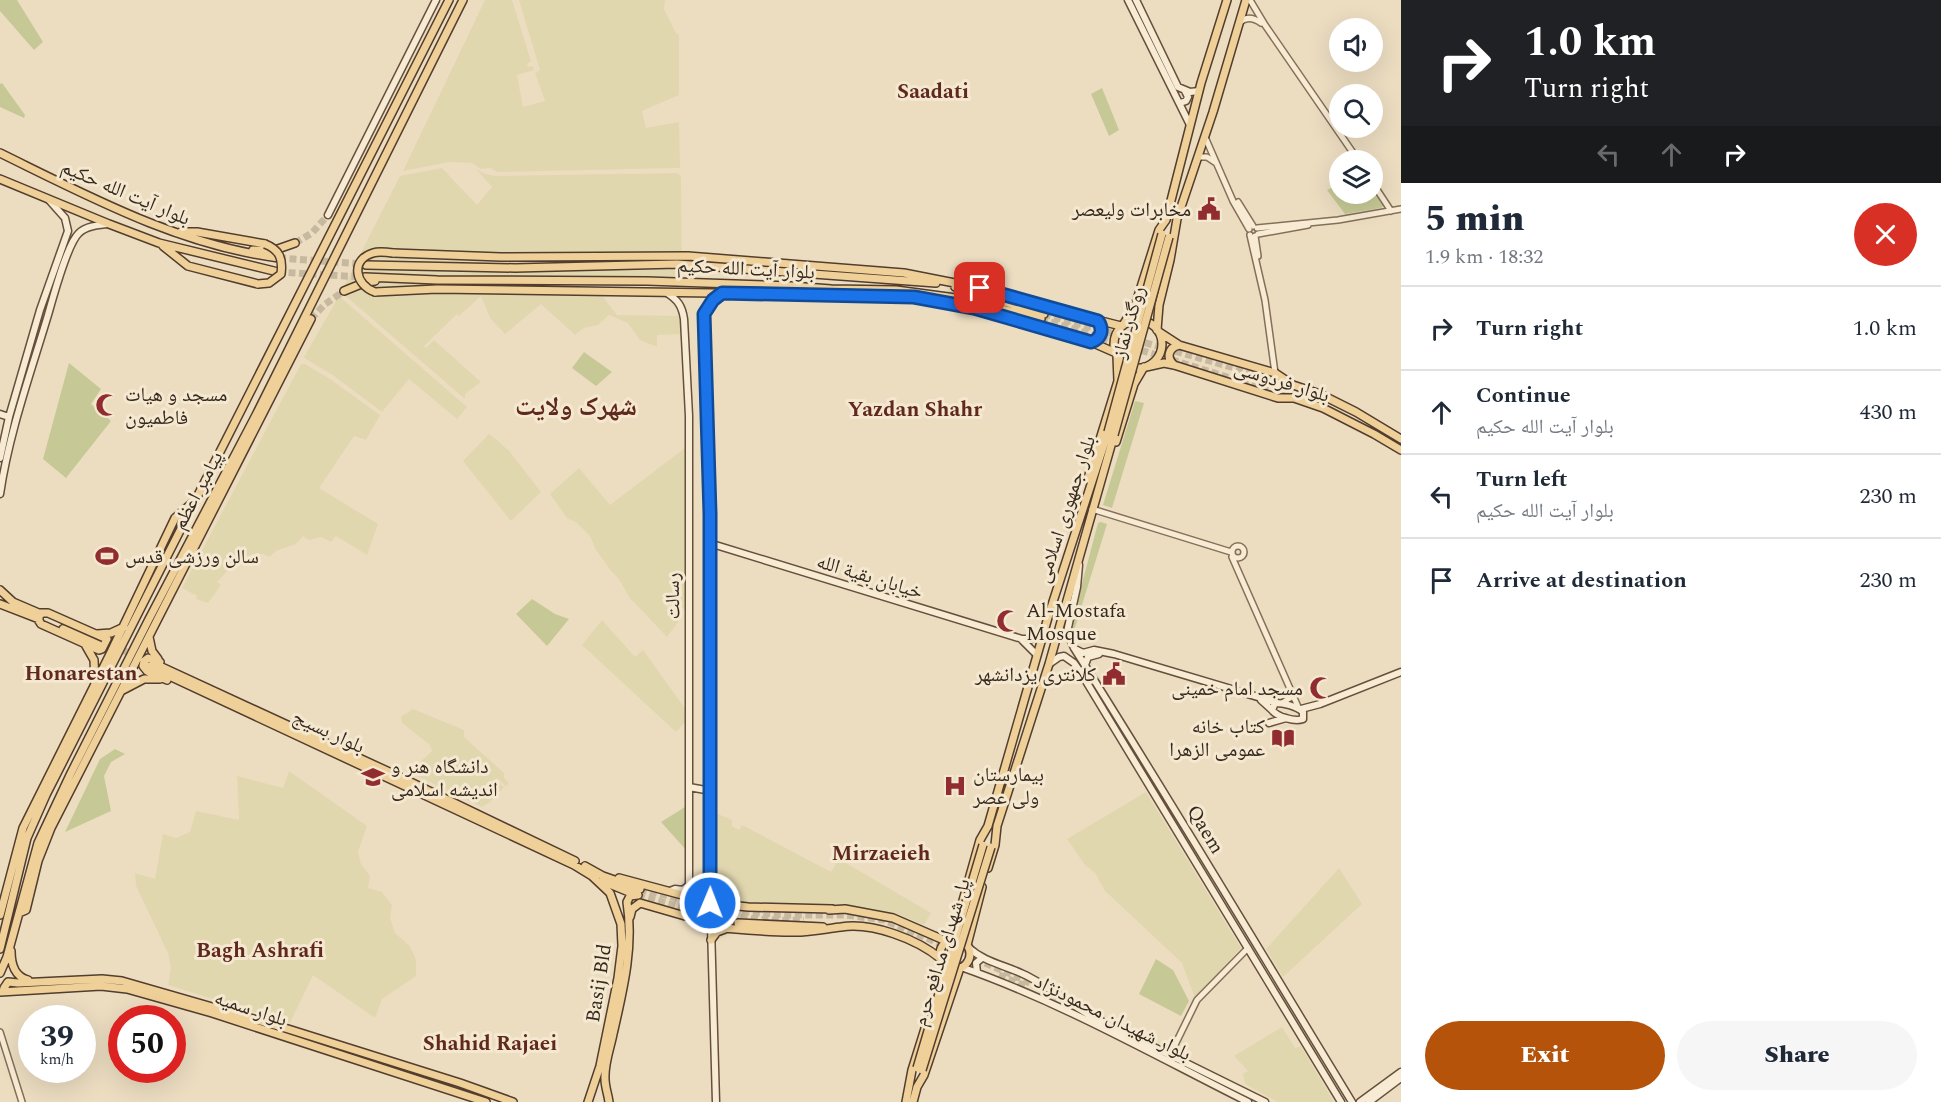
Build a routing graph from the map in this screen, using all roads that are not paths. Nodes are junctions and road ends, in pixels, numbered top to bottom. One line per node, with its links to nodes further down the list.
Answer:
1 (436, 0): 26 (main road)
2 (449, 0): 79 (main road, پیامبر اعظم)
3 (463, 0): 72 (main road, پیامبر اعظم)
4 (1128, 0): 11 (main road)
5 (1136, 0): 11 (main road)
6 (1227, 0): 13 (main road)
7 (1246, 0): 9 (main road)
8 (1250, 0): 10 (street)
9 (1239, 23): 10 (street); 16 (main road)
10 (1265, 26): 17 (street)
11 (1159, 53): 12 (main road); 14 (main road)
12 (1185, 91): 13 (main road); 14 (main road)
13 (1199, 91): 15 (main road)
14 (1180, 103): 15 (main road)
15 (1190, 125): 27 (main road)
16 (1205, 137): 19 (main road); 20 (street)
17 (1351, 150)
18 (0, 153): 32 (main road, بلوار آیت الله حکیم)
19 (1198, 157): 20 (street); 28 (main road)
20 (1217, 164): 30 (street)
21 (0, 178): 22 (main road, بلوار آیت الله حکیم)
22 (47, 199): 29 (main road, بلوار آیت الله حکیم); 31 (main road)
23 (1383, 199): 25 (street)
24 (1401, 208): 25 (street)
25 (1391, 211): 30 (street)
26 (328, 215)
27 (1166, 219): 34 (main road, روگذر نماز); 55 (main road)
28 (1177, 219): 34 (main road, روگذر نماز); 56 (main road)
29 (109, 224): 33 (main road); 35 (main road, بلوار آیت الله حکیم)
30 (1254, 231): 67 (street)
31 (68, 232): 33 (main road); 71 (main road)
32 (170, 232): 35 (main road, bridge); 37 (main road, بلوار آیت الله حکیم)
33 (78, 235): 78 (main road)
34 (1166, 235): 73 (main road, روگذر نماز, bridge)
35 (159, 243): 41 (main road, بلوار آیت الله حکیم)
36 (296, 243): 37 (main road)
37 (223, 247): 38 (main road, بلوار آیت الله حکیم)
38 (279, 258)
39 (366, 265): 42 (main road, بلوار آیت الله حکیم)
40 (827, 267): 42 (main road); 43 (main road); 49 (main road, bridge)
41 (278, 272)
42 (785, 272): 47 (main road, بلوار آیت الله حکیم)
43 (904, 273): 47 (main road); 59 (main road)
44 (364, 277): 45 (main road, بلوار آیت الله حکیم)
45 (390, 279): 46 (main road, بلوار آیت الله حکیم); 50 (main road)
46 (522, 280): 48 (main road, بلوار آیت الله حکیم); 49 (main road)
47 (928, 282): 54 (main road, بلوار آیت الله حکیم)
48 (792, 286): 53 (main road); 54 (main road, بلوار آیت الله حکیم)
49 (547, 290): 51 (main road)
50 (344, 291)
51 (667, 293): 52 (main road); 121 (main road, رسالت)
52 (722, 293): 53 (main road); 83 (main road, رسالت)
53 (773, 294): 57 (main road)
54 (963, 299): 57 (main road)
55 (1136, 303): 56 (main road); 60 (main road)
56 (1159, 305): 61 (main road)
57 (974, 308): 62 (main road)
58 (311, 319): 72 (main road)
59 (1098, 321): 60 (main road); 62 (main road)
60 (1122, 326): 61 (main road); 64 (main road)
61 (1158, 331): 63 (main road, بلوار فردوسی); 66 (main road)
62 (1091, 342): 64 (main road)
63 (1179, 345): 65 (main road); 67 (main road, بلوار فردوسی)
64 (1116, 355): 66 (main road); 68 (main road)
65 (1174, 365): 66 (main road, بلوار فردوسی); 75 (main road, بلوار فردوسی)
66 (1145, 367): 69 (main road)
67 (1275, 373): 74 (main road, بلوار فردوسی)
68 (1118, 381): 69 (main road); 77 (main road)
69 (1134, 384): 77 (main road)
70 (0, 414): 71 (main road)
71 (9, 417): 76 (main road)
72 (257, 419): 80 (main road, پیامبر اعظم); 82 (main road)
73 (1111, 434): 77 (main road, بلوار جمهوری اسلامی)
74 (1401, 439)
75 (1401, 450)
76 (0, 458)
77 (1093, 490): 81 (main road, بلوار جمهوری اسلامی); 92 (main road, بلوار جمهوری اسلامی)
78 (0, 494)
79 (195, 501): 91 (main road); 97 (main road, پیامبر اعظم)
80 (206, 509): 82 (main road); 119 (main road, پیامبر اعظم)
81 (1092, 509): 84 (street); 86 (main road, بلوار جمهوری اسلامی)
82 (206, 527): 93 (main road)
83 (709, 543): 94 (main road, خیابان بقیة الله); 123 (main road, رسالت)
84 (1231, 555): 85 (street); 85 (street); 87 (street)
85 (1239, 557): 87 (street)
86 (1078, 565): 98 (main road, Qaem); 103 (main road, بلوار جمهوری اسلامی)
87 (1237, 571): 109 (street)
88 (0, 590): 90 (main road)
89 (0, 604): 90 (main road)
90 (38, 616): 95 (main road); 96 (main road)
91 (124, 627): 95 (main road); 97 (main road)
92 (1043, 634): 94 (main road); 100 (main road, بلوار جمهوری اسلامی)
93 (149, 637): 101 (main road); 110 (main road)
94 (1022, 639): 100 (main road, خیابان بقیة الله)
95 (99, 640): 96 (main road)
96 (85, 644): 108 (main road)
97 (118, 644): 108 (main road); 118 (main road, پیامبر اعظم)
98 (1074, 648): 99 (main road); 104 (main road, Qaem)
99 (1106, 653): 104 (main road); 106 (main road)
100 (1037, 655): 126 (main road, بلوار جمهوری اسلامی)
101 (159, 661): 107 (main road); 111 (main road)
102 (149, 664): 111 (main road, بلوار بسیج)
103 (1049, 664): 122 (main road, Qaem); 127 (main road, بلوار جمهوری اسلامی)
104 (1085, 665): 120 (main road, Qaem)
105 (1401, 672): 113 (main road)
106 (1180, 674): 112 (main road); 115 (main road)
107 (165, 679): 110 (main road); 111 (main road)
108 (95, 685): 137 (main road)
109 (1292, 691): 112 (street); 114 (street)
110 (121, 692): 136 (main road)
111 (210, 692): 129 (main road, بلوار بسیج)
112 (1280, 703): 114 (main road); 115 (main road)
113 (1320, 704): 114 (main road); 117 (main road)
114 (1300, 709): 117 (main road)
115 (1272, 711): 116 (main road); 116 (main road)
116 (1287, 718): 117 (main road)
117 (1303, 719)
118 (57, 772): 119 (main road); 124 (main road, پیامبر اعظم)
119 (71, 773): 125 (main road, پیامبر اعظم)
120 (1160, 784): 122 (main road); 151 (main road, Qaem)
121 (688, 786): 123 (main road); 131 (main road, رسالت)
122 (1152, 789): 154 (main road, Qaem)
123 (711, 791): 130 (main road, رسالت)
124 (43, 802): 125 (main road); 139 (main road, پیامبر اعظم)
125 (55, 807): 136 (main road, پیامبر اعظم)
126 (988, 826): 128 (main road, پل شهدای مدافع حرم); 145 (main road, بلوار جمهوری اسلامی)
127 (997, 826): 128 (main road, پل شهدای مدافع حرم); 147 (main road, بلوار جمهوری اسلامی)
128 (987, 846): 171 (main road, پل شهدای مدافع حرم, bridge)
129 (592, 874): 131 (main road); 138 (main road); 170 (main road, Basij Bld)
130 (710, 887): 132 (main road, رسالت); 133 (main road)
131 (670, 891): 138 (main road)
132 (710, 903): 133 (main road); 142 (main road)
133 (725, 904): 134 (main road)
134 (832, 909): 135 (main road); 146 (main road)
135 (811, 912)
136 (19, 913): 150 (main road, پیامبر اعظم)
137 (0, 915)
138 (630, 919): 169 (main road)
139 (7, 921): 141 (main road); 155 (main road, پیامبر اعظم)
140 (738, 923): 143 (main road)
141 (0, 927)
142 (711, 927): 144 (main road); 148 (main road)
143 (840, 927): 144 (main road); 153 (main road)
144 (728, 928): 148 (main road)
145 (954, 933): 147 (main road); 149 (main road, بلوار جمهوری اسلامی)
146 (932, 934): 149 (main road); 153 (main road)
147 (968, 937): 152 (main road, بلوار جمهوری اسلامی)
148 (711, 940): 179 (main road)
149 (948, 941): 152 (main road); 157 (main road)
150 (12, 942): 160 (main road, پیامبر اعظم); 161 (main road)
151 (1253, 942): 154 (main road); 172 (main road, Qaem)
152 (967, 946): 156 (main road, بلوار شهیدان محمودنژاد); 158 (main road)
153 (926, 948): 157 (main road)
154 (1248, 948): 166 (street); 184 (main road, Qaem)
155 (0, 949)
156 (982, 958): 159 (main road); 166 (main road, بلوار شهیدان محمودنژاد)
157 (942, 961): 158 (main road); 162 (main road)
158 (960, 967): 159 (main road, بلوار شهیدان محمودنژاد); 163 (main road)
159 (977, 972): 182 (main road, بلوار شهیدان محمودنژاد)
160 (0, 973)
161 (34, 981): 164 (main road, بلوار سمیه); 175 (main road, بلوار سمیه)
162 (939, 983): 163 (main road); 171 (main road)
163 (952, 986): 171 (main road)
164 (3, 992): 174 (main road, بلوار سمیه)
165 (0, 1032): 173 (street)
166 (1170, 1055): 183 (main road, بلوار شهیدان محمودنژاد)
167 (1401, 1072): 172 (main road)
168 (1401, 1078): 185 (main road)
169 (605, 1081): 170 (main road); 178 (main road)
170 (595, 1083): 176 (main road, Basij Bld)
171 (914, 1086): 180 (main road); 181 (main road)
172 (1355, 1101)
173 (22, 1102)
174 (486, 1102)
175 (513, 1102)
176 (588, 1102)
177 (602, 1102): 178 (main road)
178 (608, 1102)
179 (716, 1102)
180 (906, 1102)
181 (913, 1102)
182 (1248, 1102)
183 (1265, 1102)
184 (1341, 1102)
185 (1369, 1102)

